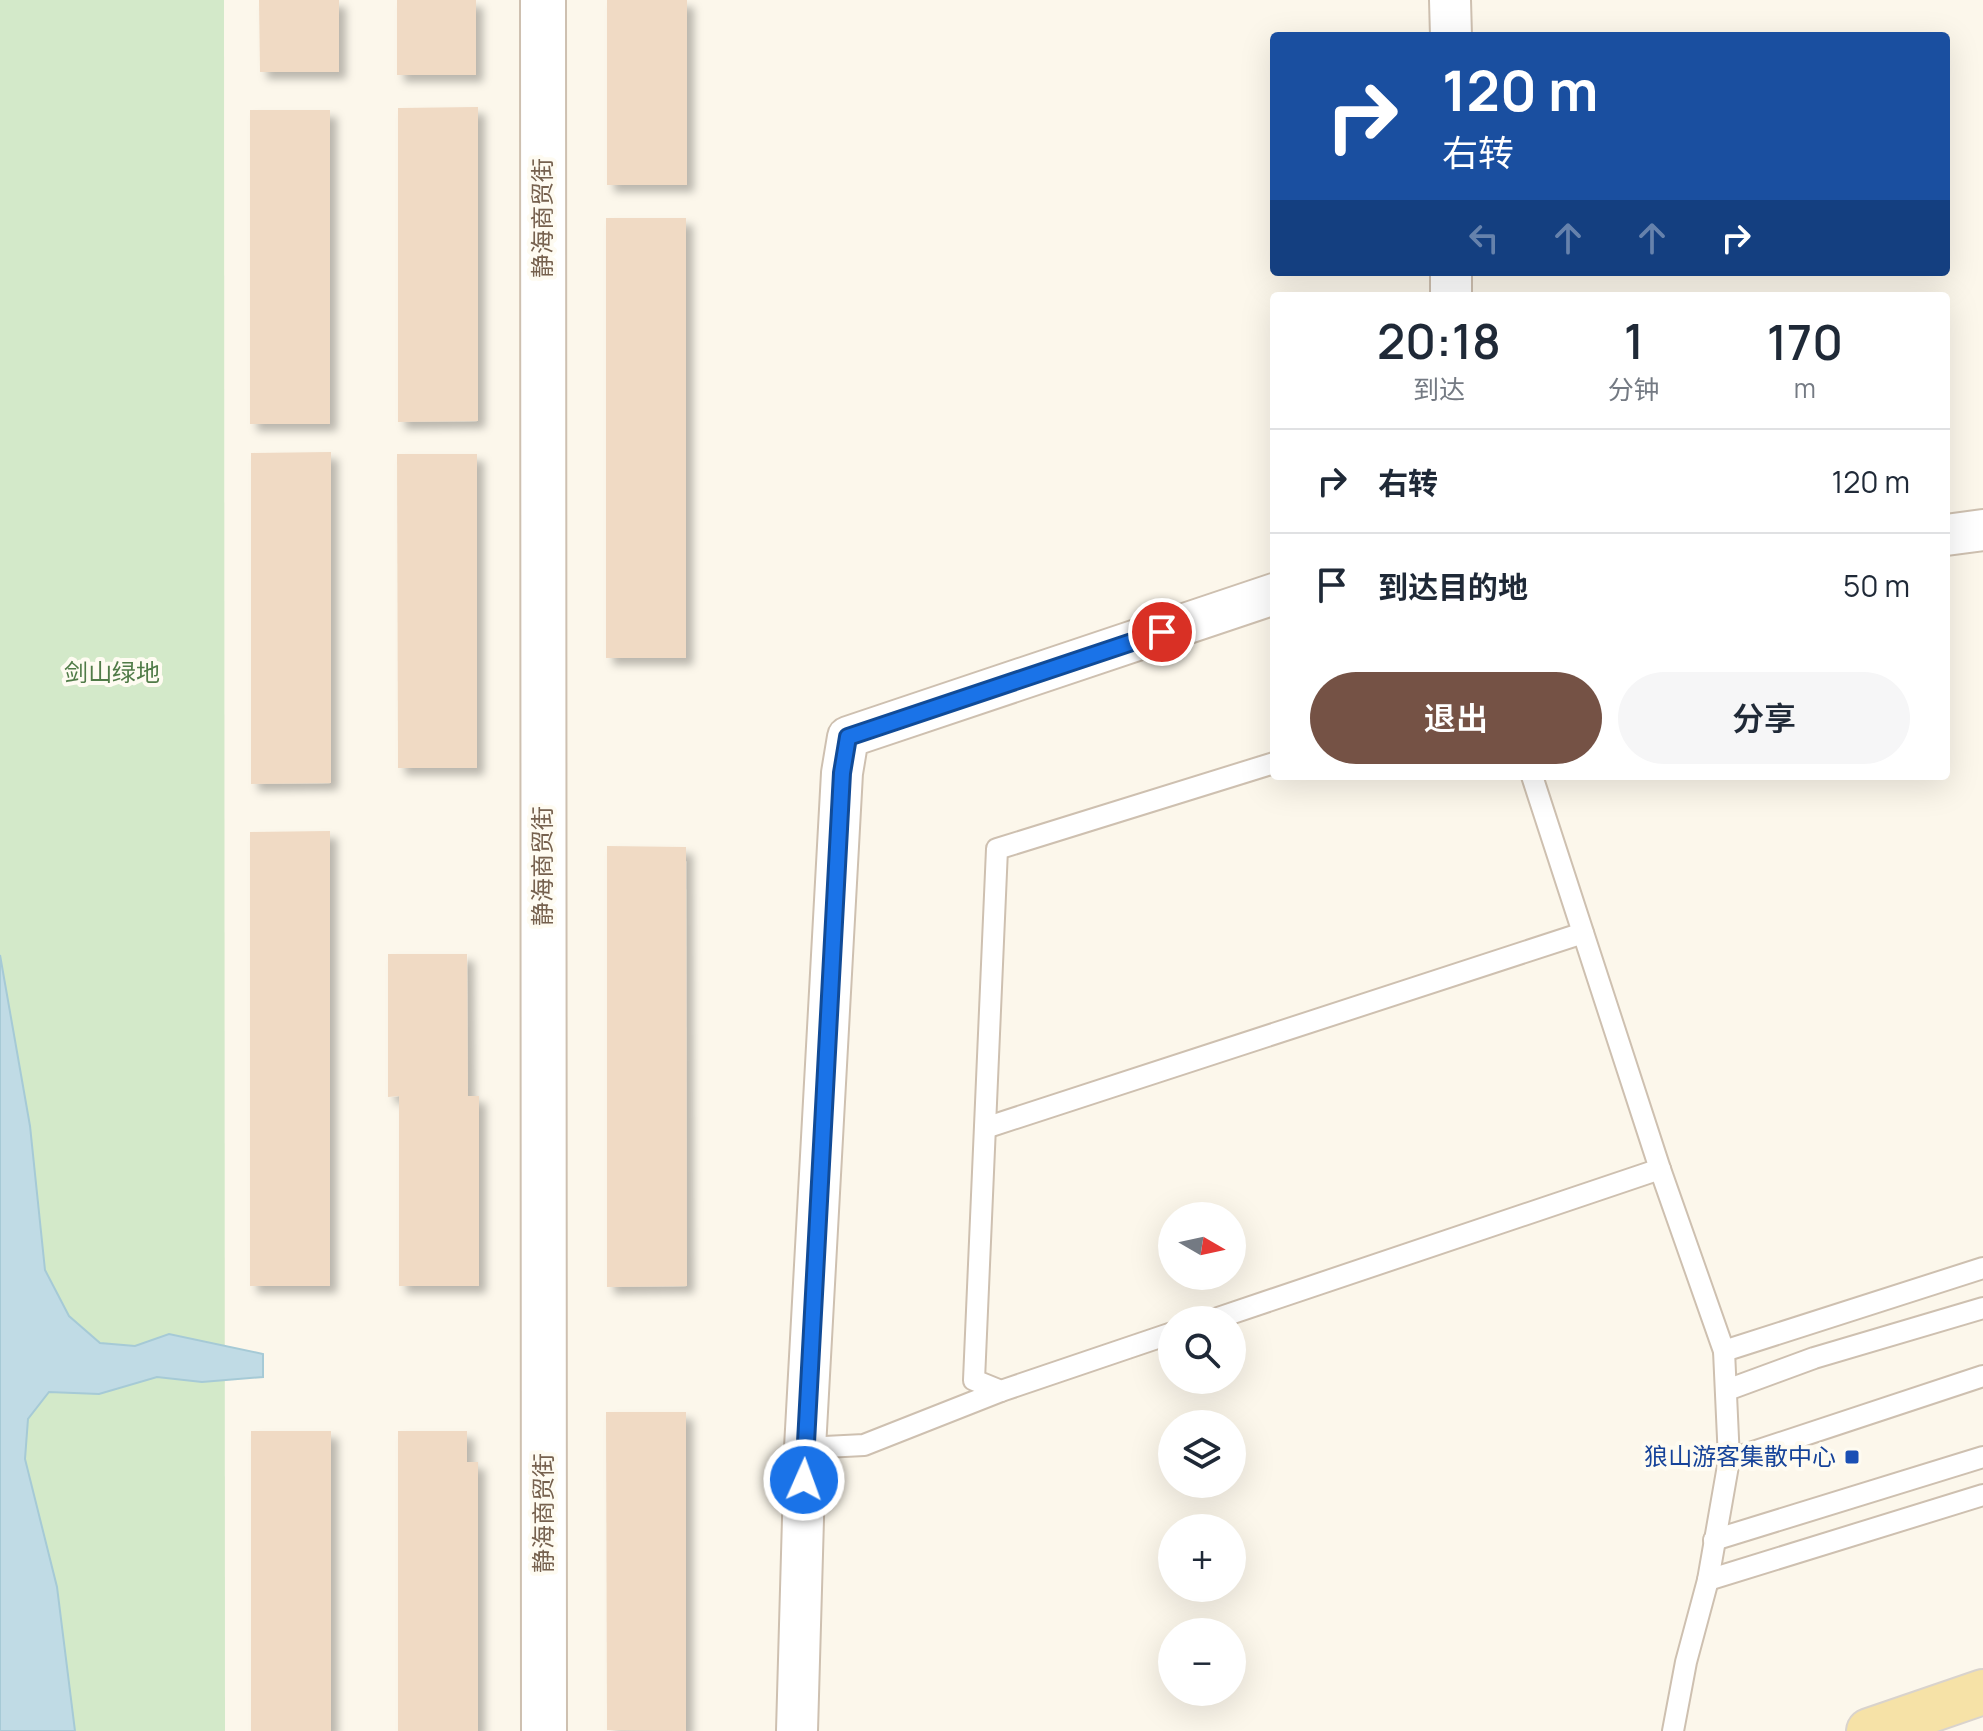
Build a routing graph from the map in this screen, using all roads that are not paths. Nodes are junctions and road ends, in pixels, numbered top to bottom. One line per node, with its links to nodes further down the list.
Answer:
1 (543, 0): 27 (street, 静海商贸街)
2 (1450, 0): 3 (street)
3 (1451, 32)
4 (1983, 530): 5 (street)
5 (1950, 534)
6 (1270, 595): 20 (street)
7 (1270, 764): 10 (lane)
8 (1533, 780): 9 (lane)
9 (1583, 933): 10 (lane); 11 (lane)
10 (985, 1128): 19 (lane)
11 (1660, 1169): 14 (lane); 16 (lane)
12 (1983, 1268): 16 (lane)
13 (1983, 1308): 18 (lane)
14 (1246, 1309)
15 (1158, 1338): 19 (lane)
16 (1724, 1351): 18 (lane)
17 (1983, 1376): 22 (lane)
18 (1727, 1390): 22 (lane)
19 (1001, 1391): 20 (lane)
20 (805, 1448): 28 (street)
21 (1983, 1457): 24 (lane)
22 (1729, 1460): 24 (lane)
23 (1983, 1495): 25 (lane)
24 (1714, 1540): 25 (lane)
25 (1708, 1580): 29 (lane)
26 (1983, 1692): 30 (main road)
27 (544, 1731)
28 (797, 1731)
29 (1673, 1731)
30 (1869, 1731)

